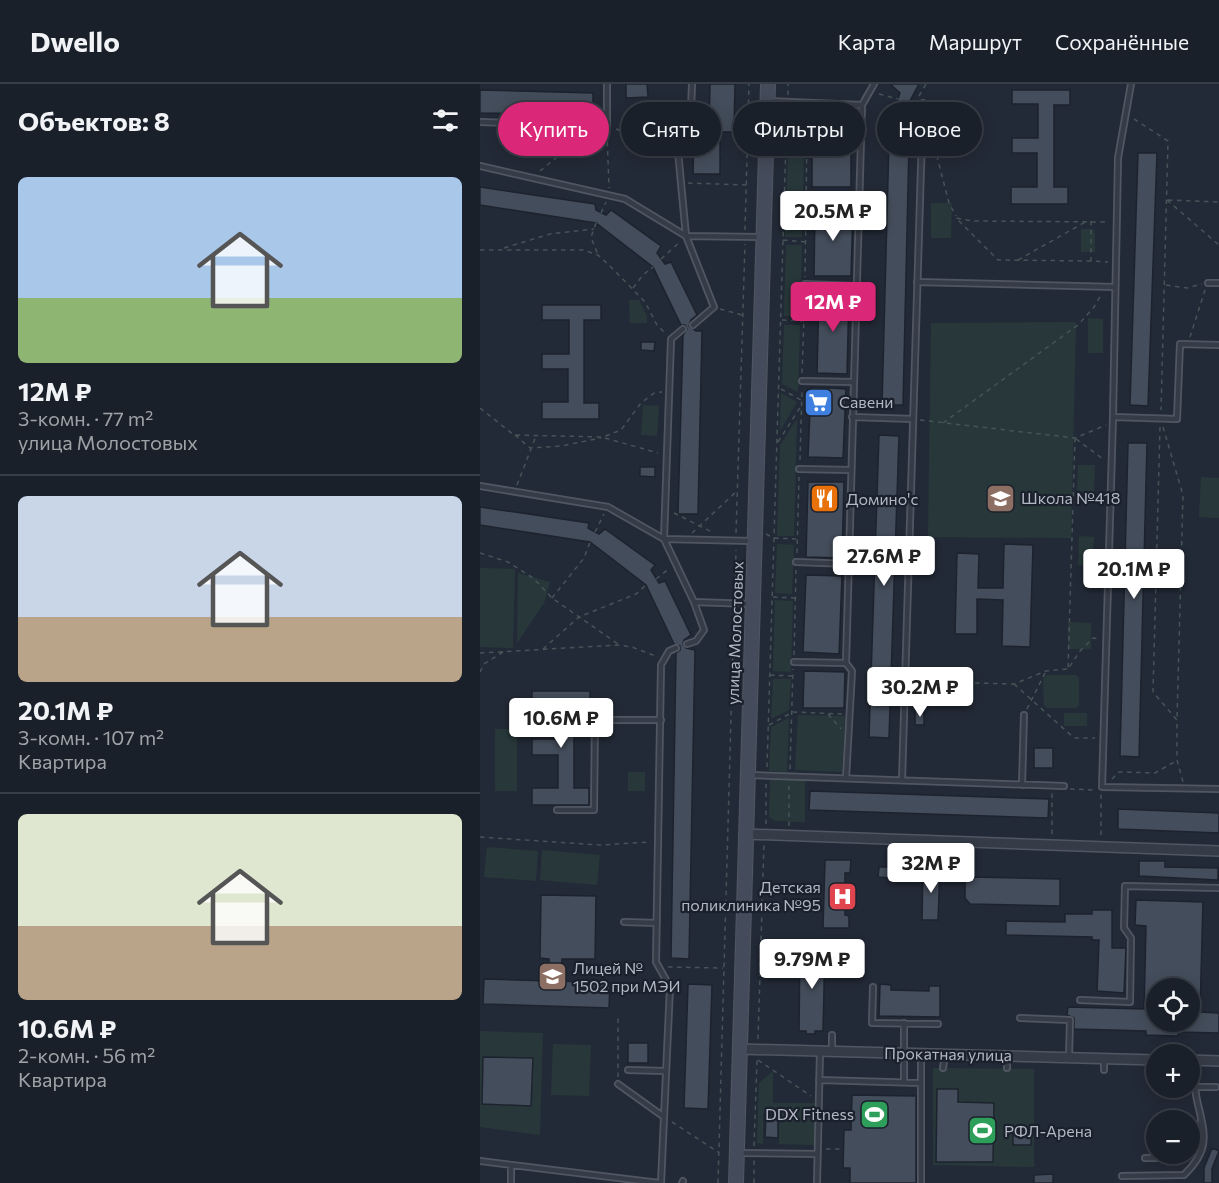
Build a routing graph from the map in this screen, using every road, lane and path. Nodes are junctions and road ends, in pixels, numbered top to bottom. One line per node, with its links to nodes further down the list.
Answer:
1 (608, 84): 12 (lane)
2 (692, 84): 13 (lane)
3 (749, 84): 30 (path)
4 (768, 84): 11 (street, улица Молостовых)
5 (788, 84): 14 (path)
6 (874, 84): 9 (lane)
7 (926, 84): 16 (path)
8 (1131, 84): 17 (lane)
9 (869, 92): 10 (path); 15 (lane)
10 (898, 99)
11 (767, 101): 14 (lane); 43 (street, улица Молостовых)
12 (608, 102)
13 (691, 102)
14 (788, 102)
15 (864, 102)
16 (915, 102)
17 (1126, 114): 32 (path); 38 (lane)
18 (480, 122): 19 (lane)
19 (498, 122)
20 (558, 156): 28 (path)
21 (608, 156): 31 (path)
22 (679, 156): 29 (lane)
23 (786, 156): 44 (path)
24 (860, 156): 60 (lane)
25 (921, 156): 55 (lane)
26 (937, 156): 35 (path)
27 (480, 166): 28 (lane)
28 (532, 178): 31 (lane)
29 (681, 183): 30 (path); 41 (lane)
30 (746, 185): 42 (path)
31 (609, 195): 34 (path); 41 (lane)
32 (1167, 200): 33 (path); 46 (path); 59 (path)
33 (1219, 202)
34 (601, 213)
35 (956, 218): 36 (path); 51 (path)
36 (1087, 221): 37 (path); 51 (path)
37 (1091, 221): 38 (path); 52 (path)
38 (1116, 222): 53 (lane)
39 (596, 223): 40 (path)
40 (594, 229): 48 (path); 49 (path)
41 (686, 236): 42 (lane); 50 (path); 64 (lane)
42 (745, 237): 43 (lane); 65 (path)
43 (763, 237): 102 (street, улица Молостовых)
44 (783, 240): 45 (path); 66 (path)
45 (807, 242)
46 (1219, 245)
47 (480, 249): 48 (path)
48 (502, 249): 49 (path)
49 (597, 255): 63 (path)
50 (662, 259)
51 (1017, 261): 52 (path)
52 (1091, 261): 53 (path)
53 (1115, 262): 62 (lane)
54 (653, 267): 63 (path)
55 (917, 282): 61 (lane); 81 (lane)
56 (1208, 283): 57 (lane); 59 (path); 71 (path)
57 (1219, 283)
58 (805, 284): 60 (lane)
59 (1165, 285): 82 (path)
60 (856, 286): 74 (lane)
61 (1106, 286): 62 (lane); 84 (path)
62 (1115, 287): 83 (lane)
63 (632, 289): 70 (path)
64 (714, 307): 65 (path); 68 (lane)
65 (742, 315): 96 (path)
66 (781, 320): 67 (path); 75 (path)
67 (804, 321)
68 (693, 325)
69 (683, 329): 70 (lane)
70 (671, 339): 76 (lane)
71 (1188, 344): 72 (lane); 82 (lane)
72 (1219, 345)
73 (802, 381): 74 (lane)
74 (853, 382): 80 (lane)
75 (780, 388): 77 (path); 89 (path)
76 (669, 390): 87 (path); 91 (lane)
77 (801, 400)
78 (802, 405): 89 (path)
79 (480, 408): 85 (path)
80 (852, 417): 81 (lane); 94 (lane)
81 (913, 419): 84 (path); 138 (lane)
82 (1161, 419): 83 (lane); 146 (path); 146 (path)
83 (1113, 420): 88 (path); 92 (lane)
84 (943, 423): 88 (path)
85 (514, 435): 86 (path); 90 (path)
86 (537, 435): 87 (path); 90 (path)
87 (603, 437): 90 (path); 91 (path)
88 (1075, 438): 92 (path); 133 (path)
89 (777, 443): 103 (path)
90 (530, 448): 97 (path)
91 (667, 455): 99 (lane)
92 (1112, 466): 123 (lane)
93 (800, 469): 94 (lane)
94 (851, 470): 113 (lane)
95 (480, 486): 97 (lane)
96 (738, 490): 100 (path); 108 (path)
97 (515, 492): 98 (lane)
98 (607, 507): 101 (path); 104 (lane)
99 (665, 508): 100 (path); 104 (lane)
100 (700, 526): 106 (path); 107 (path)
101 (595, 531)
102 (760, 537): 103 (path); 108 (lane); 121 (street, улица Молостовых)
103 (774, 538): 105 (path); 116 (path)
104 (664, 539): 106 (lane); 112 (lane)
105 (797, 539)
106 (685, 540): 107 (lane)
107 (729, 540): 108 (lane)
108 (736, 540): 120 (path)
109 (590, 542): 117 (path)
110 (480, 553): 117 (path)
111 (796, 562): 113 (lane)
112 (675, 564): 114 (path); 119 (lane)
113 (849, 564): 132 (lane)
114 (656, 579)
115 (646, 585): 122 (path)
116 (772, 597): 118 (path); 136 (path)
117 (552, 598): 122 (path)
118 (795, 598)
119 (694, 602): 120 (lane); 124 (lane)
120 (734, 604): 121 (lane); 174 (path)
121 (752, 604): 151 (street, улица Молостовых)
122 (579, 617): 125 (path); 127 (path)
123 (1106, 639): 133 (path); 149 (lane)
124 (687, 644)
125 (619, 645): 127 (path); 130 (path)
126 (676, 648): 130 (lane)
127 (542, 649): 128 (path)
128 (503, 651): 129 (path); 135 (path)
129 (480, 653)
130 (664, 659): 145 (lane)
131 (794, 662): 132 (lane)
132 (846, 663): 143 (lane)
133 (1068, 669): 134 (path)
134 (1046, 671): 140 (path); 141 (path)
135 (480, 672)
136 (770, 675): 137 (path); 147 (path)
137 (793, 676)
138 (905, 681): 139 (lane); 154 (lane)
139 (968, 683): 140 (path)
140 (1014, 684): 141 (path)
141 (1031, 701): 144 (path); 149 (path)
142 (828, 713): 143 (path); 147 (path); 148 (path)
143 (849, 714): 148 (lane)
144 (1024, 715): 155 (lane)
145 (661, 720): 161 (lane); 167 (lane)
146 (1177, 720): 150 (path)
147 (768, 725): 152 (path)
148 (848, 737): 153 (lane)
149 (1103, 738): 158 (lane)
150 (1177, 760): 158 (path); 159 (path)
151 (747, 775): 152 (lane); 163 (street, улица Молостовых)
152 (766, 776): 153 (lane); 162 (path)
153 (846, 778): 154 (lane)
154 (902, 780): 155 (lane)
155 (1022, 785): 156 (lane)
156 (1052, 786): 157 (lane); 164 (path)
157 (1064, 786)
158 (1102, 788): 159 (lane); 165 (path)
159 (1184, 789): 160 (lane)
160 (1219, 789)
161 (556, 810)
162 (766, 825)
163 (746, 834): 169 (street); 183 (street, улица Молостовых)
164 (1052, 834)
165 (1101, 835)
166 (480, 837): 167 (path)
167 (658, 842): 172 (lane)
168 (764, 842): 182 (path)
169 (1219, 851)
170 (1219, 888): 176 (lane)
171 (624, 922): 172 (lane)
172 (657, 922): 173 (lane)
173 (658, 966): 174 (path); 199 (lane)
174 (724, 968): 215 (path)
175 (873, 987): 179 (lane)
176 (1080, 1000)
177 (618, 1018): 203 (path)
178 (1020, 1018): 190 (lane)
179 (904, 1023): 180 (lane); 186 (lane)
180 (938, 1024)
181 (832, 1035): 185 (lane)
182 (758, 1040)
183 (740, 1049): 184 (street, Прокатная улица); 216 (street, улица Молостовых)
184 (820, 1051): 185 (street, Прокатная улица); 200 (lane)
185 (832, 1051): 186 (street, Прокатная улица)
186 (904, 1053): 187 (street, Прокатная улица); 201 (lane)
187 (921, 1054): 188 (street, Прокатная улица); 202 (lane)
188 (945, 1054): 189 (street, Прокатная улица); 195 (lane)
189 (1007, 1056): 190 (street, Прокатная улица); 196 (lane)
190 (1069, 1057): 191 (street, Прокатная улица)
191 (1104, 1058): 192 (street, Прокатная улица); 198 (lane)
192 (1146, 1060)
193 (1200, 1060): 194 (street)
194 (1219, 1061)
195 (943, 1068)
196 (1006, 1068)
197 (628, 1070): 199 (lane)
198 (1104, 1070)
199 (666, 1071): 209 (lane)
200 (819, 1080): 201 (lane); 207 (lane)
201 (903, 1082): 202 (lane)
202 (921, 1083): 227 (lane)
203 (618, 1084): 209 (lane)
204 (1200, 1087): 205 (lane)
205 (1216, 1087)
206 (1196, 1098): 208 (lane)
207 (818, 1101): 214 (lane); 217 (path)
208 (1202, 1114): 210 (lane); 211 (lane)
209 (664, 1117): 215 (path); 222 (lane)
210 (1200, 1126)
211 (1205, 1137): 212 (lane); 220 (lane)
212 (1212, 1138)
213 (843, 1149): 214 (path)
214 (818, 1151): 217 (lane); 226 (lane)
215 (719, 1152): 223 (path)
216 (737, 1153): 217 (lane); 224 (street, улица Молостовых)
217 (754, 1154): 225 (path)
218 (480, 1161): 219 (lane)
219 (511, 1165): 221 (lane); 222 (lane)
220 (1122, 1176)
221 (510, 1183)
222 (660, 1183)
223 (718, 1183)
224 (736, 1183)
225 (754, 1183)
226 (817, 1183)
227 (921, 1183)

